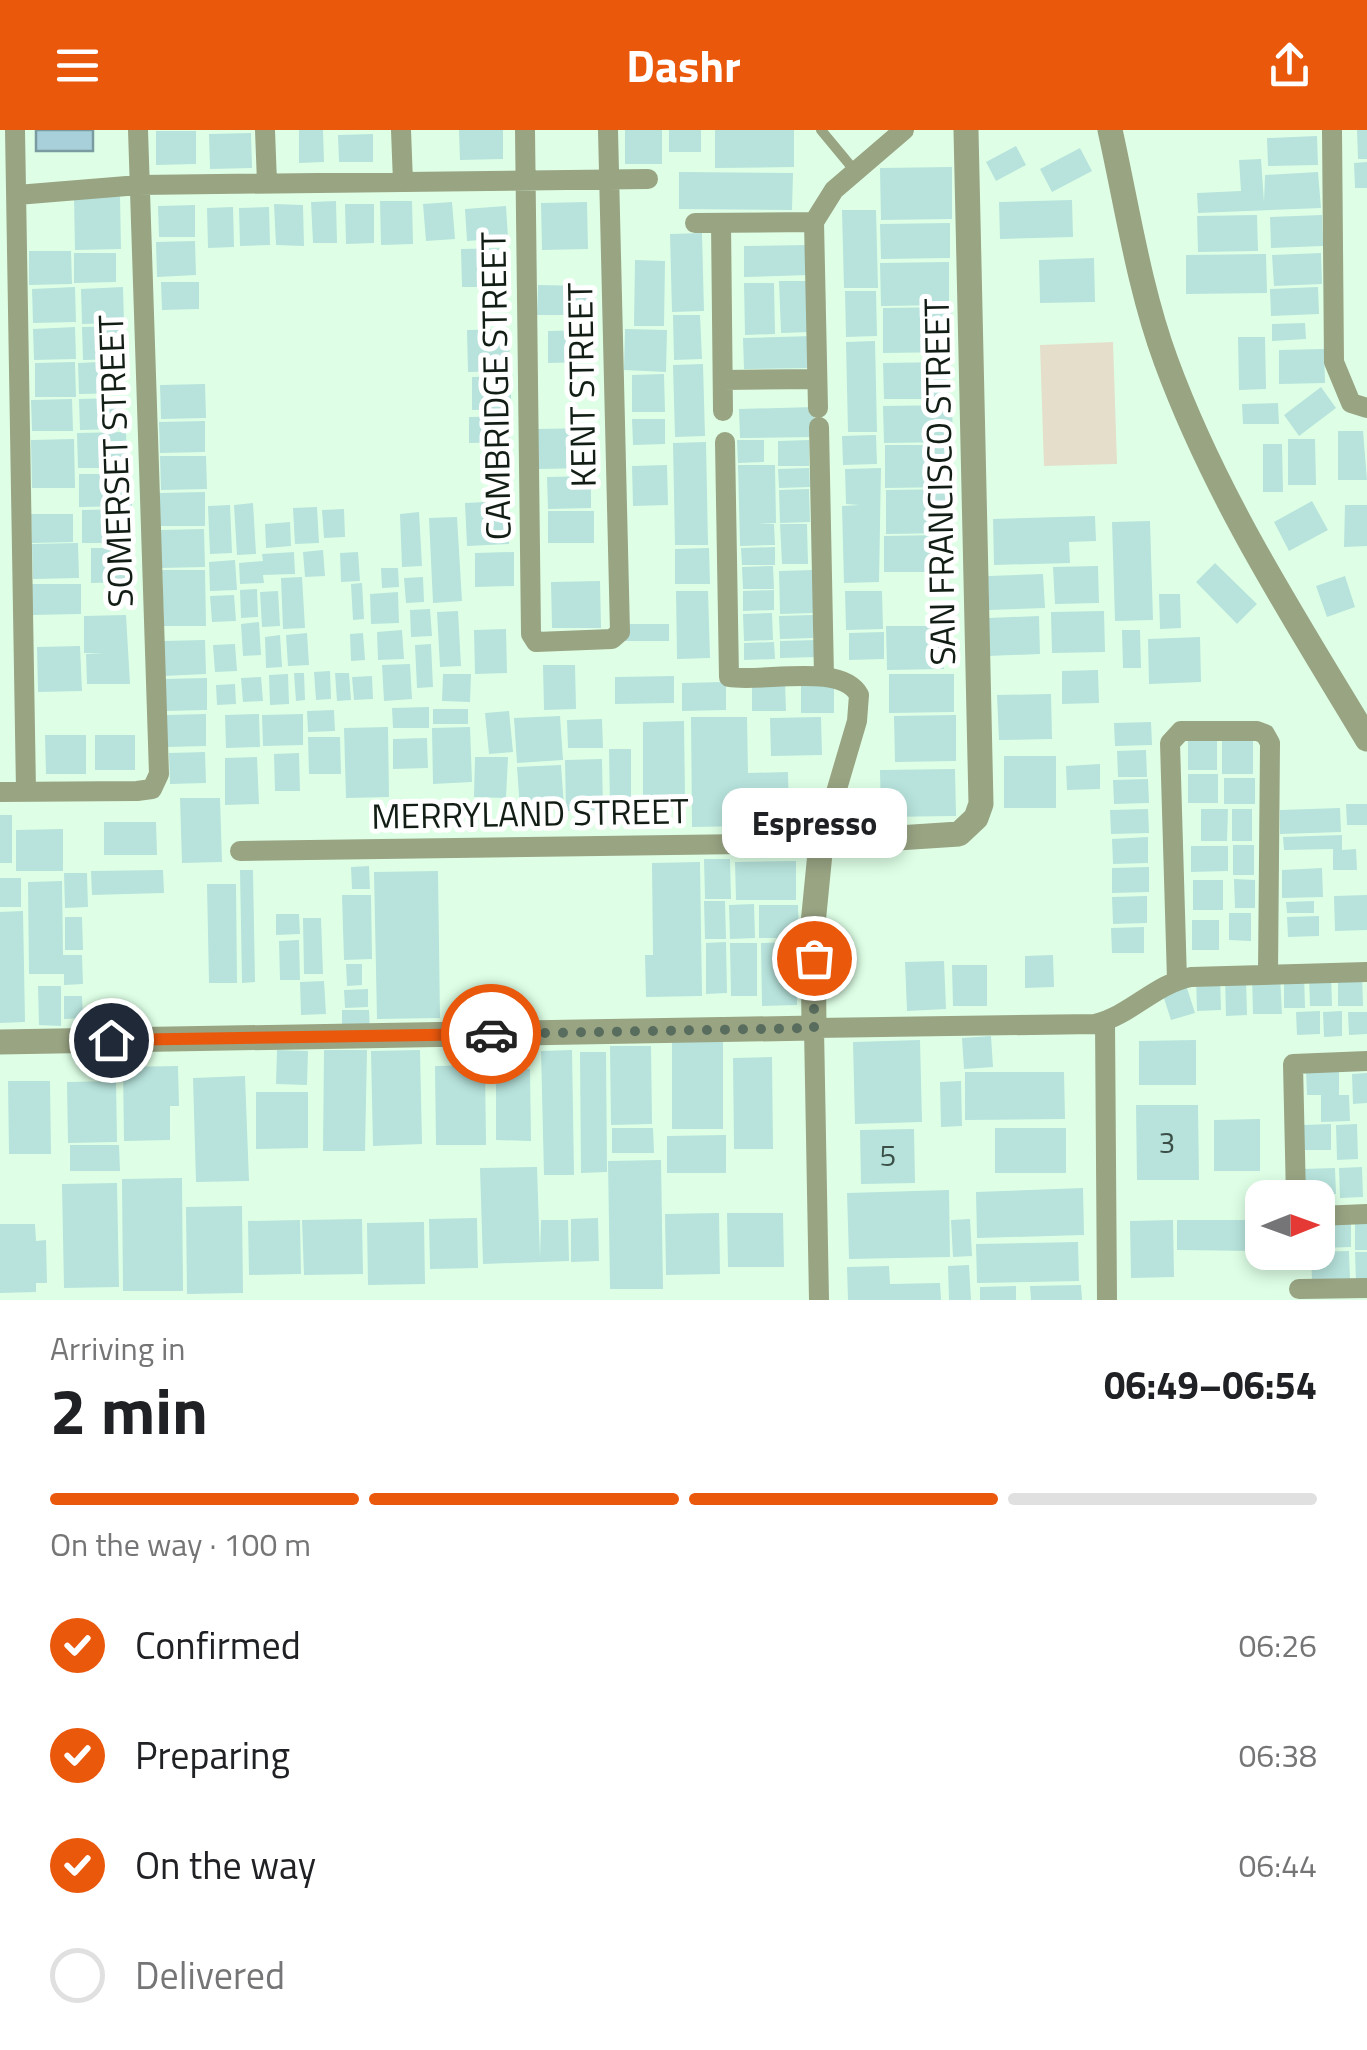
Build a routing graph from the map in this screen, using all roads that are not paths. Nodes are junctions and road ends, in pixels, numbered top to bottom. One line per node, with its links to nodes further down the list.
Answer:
1 (15, 130): 19 (street)
2 (138, 130): 18 (street, SOMERSET STREET)
3 (265, 130): 17 (street)
4 (401, 130): 16 (street)
5 (525, 130): 15 (street, CAMBRIDGE STREET)
6 (608, 130): 14 (street, KENT STREET)
7 (821, 130): 12 (lane)
8 (904, 130): 12 (street)
9 (966, 130): 33 (street, SAN FRANCISCO STREET)
10 (1110, 130): 30 (street)
11 (1332, 130): 25 (street)
12 (855, 171): 20 (street)
13 (648, 178): 14 (street)
14 (609, 179): 15 (street); 28 (street, KENT STREET)
15 (526, 180): 16 (street); 28 (street, CAMBRIDGE STREET)
16 (403, 182): 17 (street)
17 (267, 183): 18 (street)
18 (140, 185): 19 (street); 31 (street, SOMERSET STREET)
19 (17, 195): 31 (street)
20 (814, 222): 22 (street); 23 (street)
21 (695, 223): 22 (street)
22 (721, 223): 24 (street)
23 (817, 379): 24 (street); 29 (street)
24 (723, 380): 26 (street)
25 (1359, 405)
26 (723, 412)
27 (724, 442): 29 (street)
28 (532, 640)
29 (824, 676): 33 (street)
30 (1367, 740)
31 (26, 791): 32 (street)
32 (0, 792)
33 (822, 843): 34 (street, MERRYLAND STREET); 39 (street)
34 (240, 850)
35 (1367, 972): 36 (street)
36 (1268, 974): 37 (street); 37 (street)
37 (1176, 980): 38 (street)
38 (1105, 1022): 39 (street); 48 (street)
39 (814, 1028): 40 (street); 47 (street)
40 (0, 1042)
41 (1367, 1061): 42 (street)
42 (1296, 1180)
43 (1367, 1214): 44 (street)
44 (1335, 1215)
45 (1367, 1288): 46 (street)
46 (1299, 1289)
47 (819, 1300)
48 (1107, 1300)

